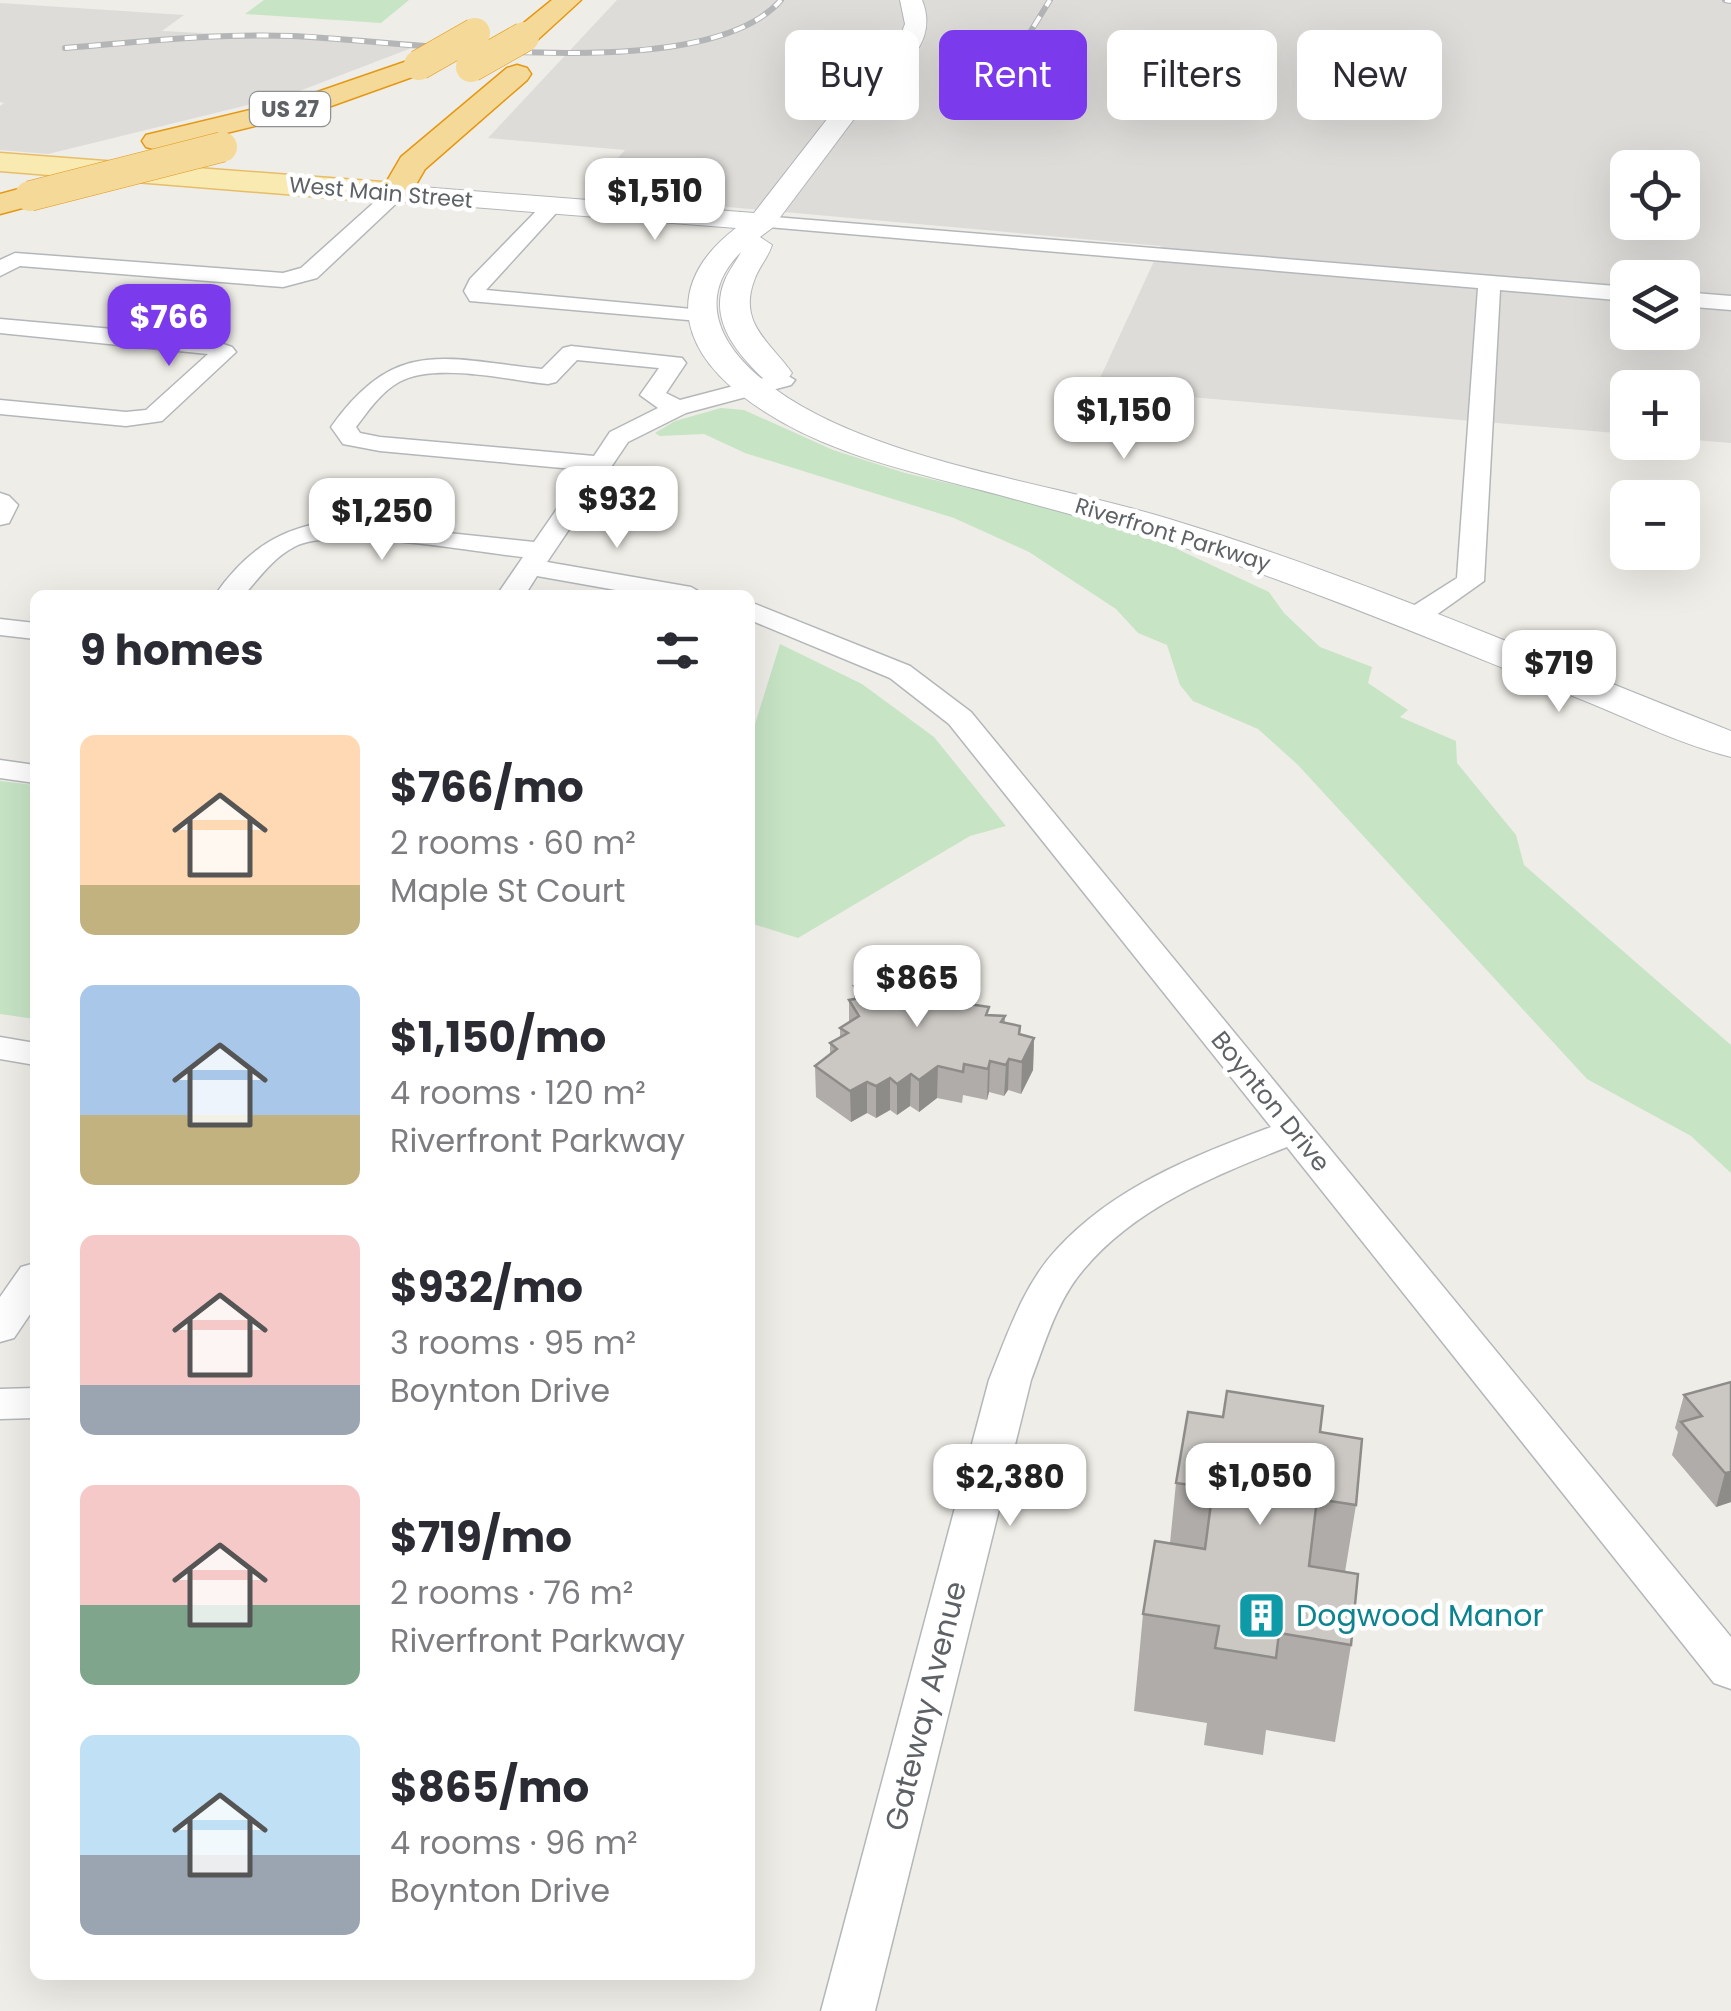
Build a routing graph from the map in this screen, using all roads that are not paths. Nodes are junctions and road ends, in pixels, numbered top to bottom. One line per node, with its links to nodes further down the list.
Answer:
1 (568, 0): 10 (highway, US 27, bridge)
2 (589, 0): 9 (highway)
3 (893, 13): 5 (main road, Riverfront Parkway)
4 (485, 26): 8 (highway, US 27, bridge)
5 (914, 30)
6 (840, 120): 12 (main road, Riverfront Parkway)
7 (0, 162): 9 (main road, West Main Street)
8 (0, 177)
9 (396, 193): 11 (main road, West Main Street); 13 (street)
10 (15, 200)
11 (552, 206): 12 (main road, West Main Street); 18 (street)
12 (762, 222): 14 (street); 18 (main road, Riverfront Parkway); 20 (main road, Riverfront Parkway)
13 (0, 270)
14 (1489, 283): 15 (street); 28 (street)
15 (1610, 293)
16 (1700, 300): 17 (street)
17 (1731, 303)
18 (703, 317): 20 (main road, Riverfront Parkway)
19 (0, 326): 21 (street)
20 (768, 384): 22 (street); 28 (main road, Riverfront Parkway)
21 (0, 407)
22 (677, 408): 23 (street); 23 (street)
23 (602, 464): 24 (street)
24 (536, 559): 25 (street); 26 (street); 27 (street)
25 (233, 590)
26 (514, 590)
27 (669, 590)
28 (1425, 611): 32 (main road, Riverfront Parkway); 33 (main road, Riverfront Parkway)
29 (755, 612): 38 (street, Boynton Drive)
30 (0, 628): 31 (street)
31 (30, 631)
32 (1731, 714)
33 (1731, 745)
34 (0, 769): 35 (street)
35 (30, 773)
36 (0, 1048): 37 (street)
37 (30, 1053)
38 (1296, 1131): 43 (street, Boynton Drive); 44 (street, Gateway Avenue)
39 (30, 1283): 40 (street)
40 (0, 1328)
41 (30, 1403): 42 (street)
42 (0, 1404)
43 (1731, 1670)
44 (848, 2011)

